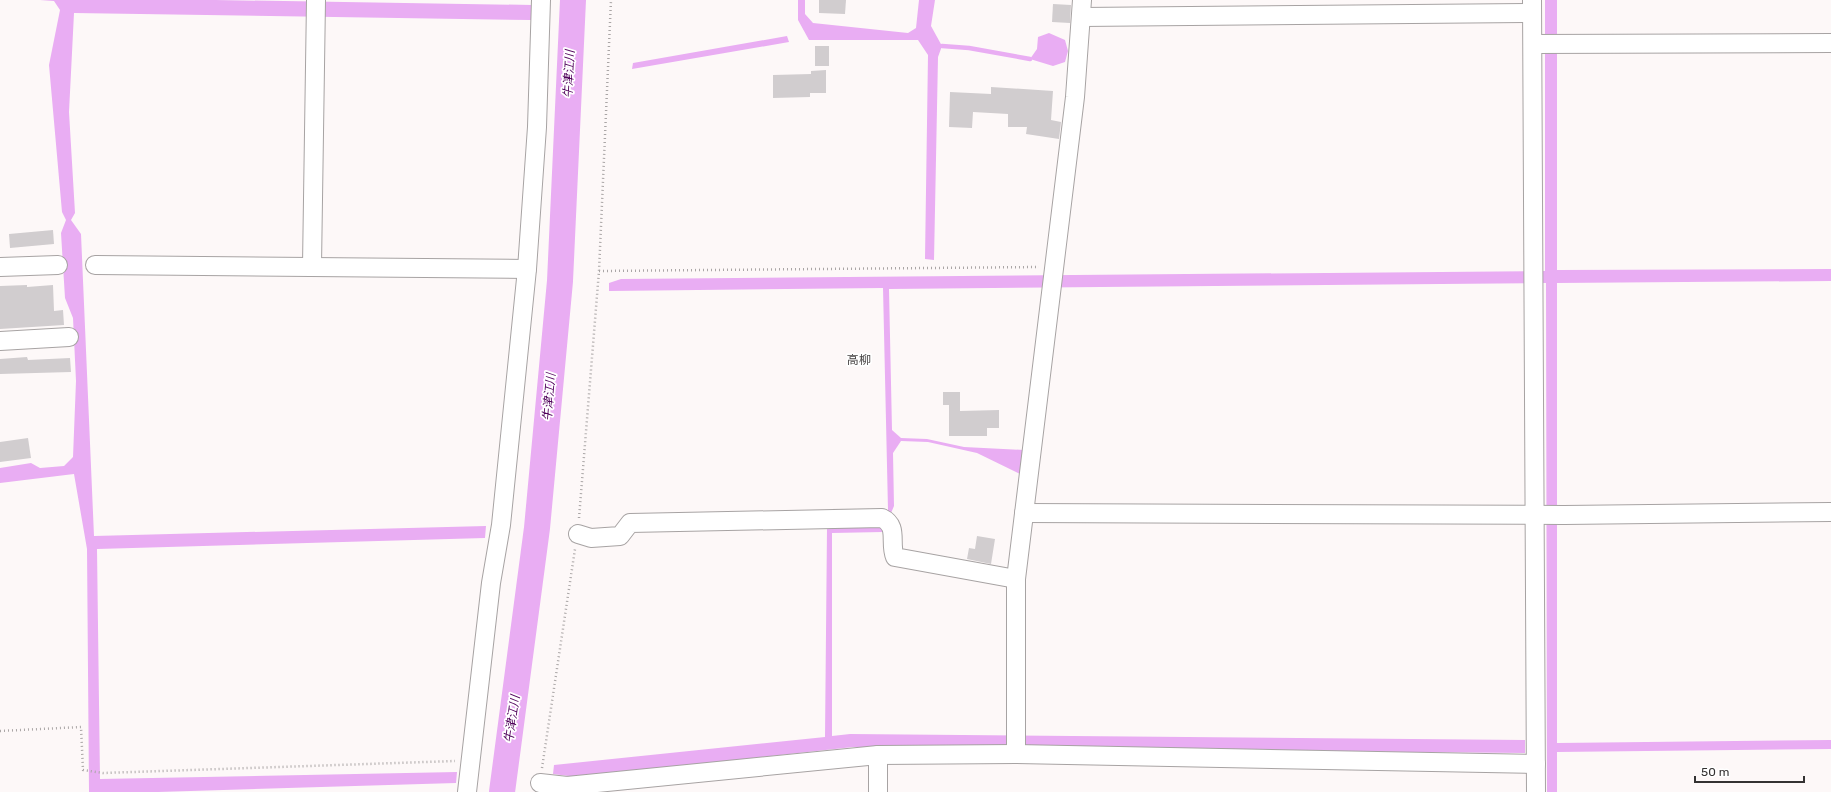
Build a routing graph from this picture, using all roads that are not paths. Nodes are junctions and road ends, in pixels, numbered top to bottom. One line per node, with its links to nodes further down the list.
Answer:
1 (316, 0): 9 (street)
2 (541, 0): 11 (street)
3 (1532, 6): 4 (street); 6 (street)
4 (1082, 8): 15 (street)
5 (1831, 42): 6 (street)
6 (1532, 44): 16 (street)
7 (58, 265): 10 (street)
8 (95, 265): 9 (street)
9 (312, 266): 11 (street)
10 (0, 267)
11 (527, 269): 23 (street)
12 (69, 337): 13 (street)
13 (0, 341)
14 (1831, 512): 16 (street)
15 (1024, 513): 16 (street); 18 (street)
16 (1535, 514): 21 (street)
17 (578, 534): 18 (street)
18 (1016, 579): 19 (street)
19 (1016, 754): 20 (street); 21 (street)
20 (878, 755): 22 (street); 24 (street)
21 (1536, 764): 25 (street)
22 (540, 783)
23 (467, 792)
24 (878, 792)
25 (1536, 792)

